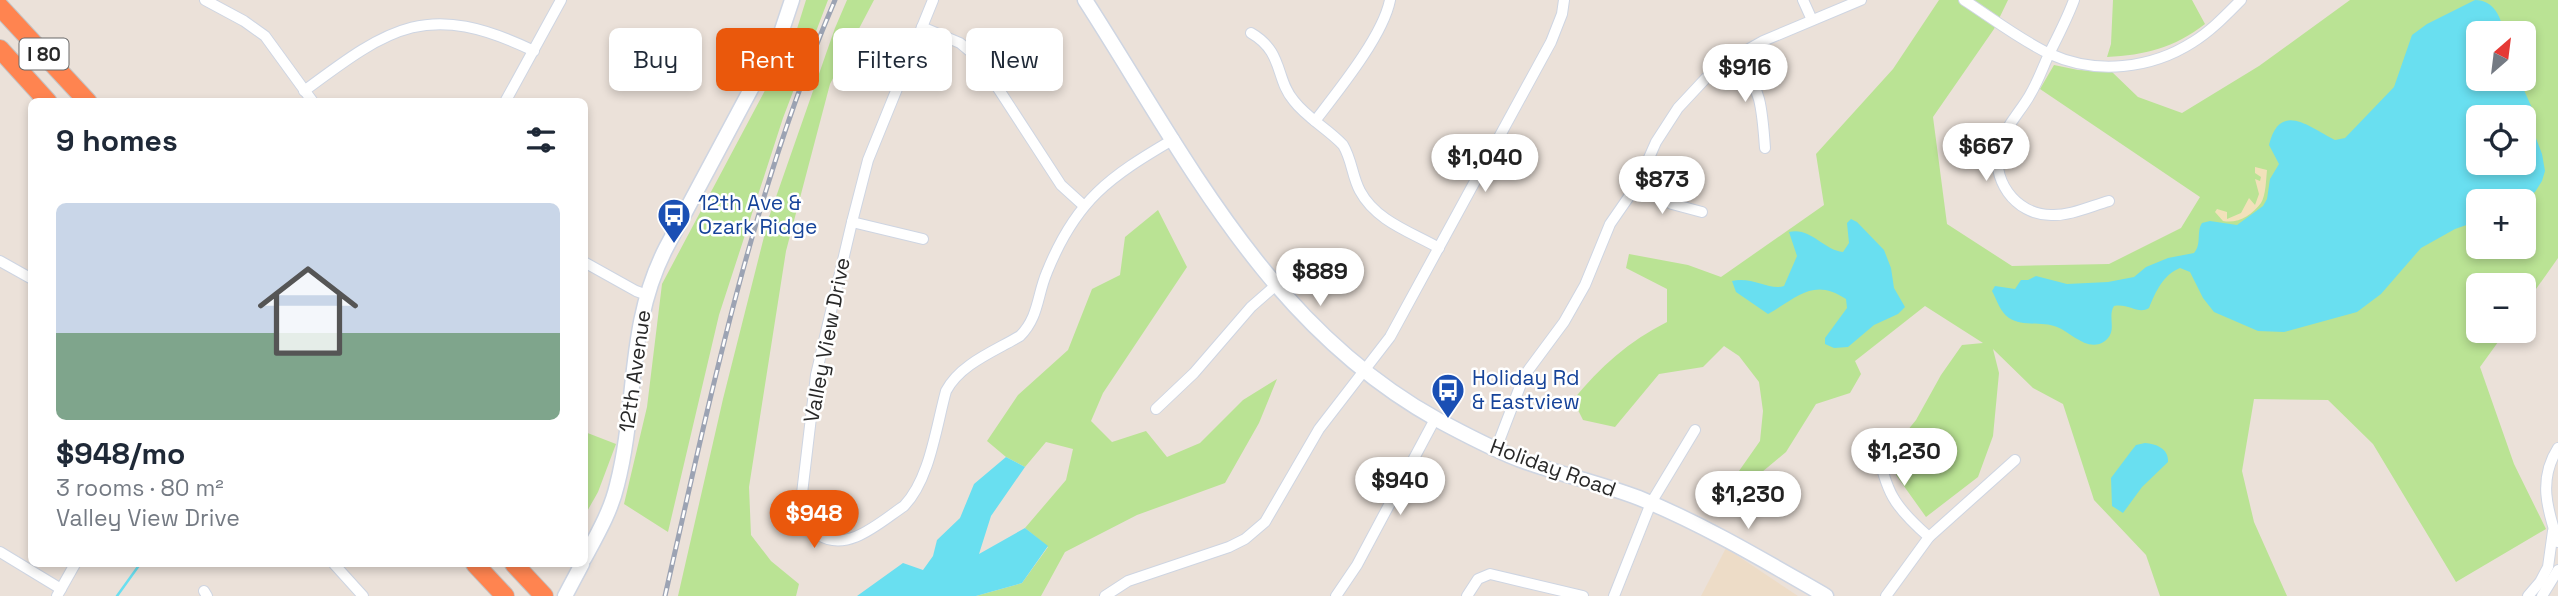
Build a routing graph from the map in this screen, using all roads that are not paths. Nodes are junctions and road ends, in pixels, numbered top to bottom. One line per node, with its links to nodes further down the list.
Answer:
1 (205, 0): 21 (street)
2 (561, 0): 18 (street)
3 (792, 0): 40 (street, 12th Avenue)
4 (933, 0): 15 (street, Valley View Drive)
5 (1085, 0): 27 (street, Holiday Road)
6 (1390, 0): 26 (street)
7 (1564, 0): 35 (street)
8 (1803, 0): 14 (street)
9 (1861, 0): 14 (street)
10 (1964, 0): 19 (street)
11 (2074, 0): 19 (street)
12 (2241, 0): 19 (street)
13 (0, 7): 23 (highway, I 80)
14 (1812, 20): 20 (street)
15 (922, 27): 31 (street); 33 (street, Valley View Drive)
16 (1251, 33): 26 (street)
17 (0, 49): 22 (highway, I 80)
18 (534, 51): 21 (street); 25 (street)
19 (2049, 54): 30 (street)
20 (1738, 55): 28 (street); 29 (street)
21 (304, 91): 24 (street)
22 (44, 98)
23 (84, 98)
24 (310, 98)
25 (508, 98)
26 (1315, 121): 35 (street)
27 (1174, 139): 31 (street, Valley View Drive); 39 (street, Holiday Road)
28 (1765, 148)
29 (1637, 185): 32 (street); 47 (street)
30 (2109, 201)
31 (1083, 205): 33 (street, Valley View Drive)
32 (1702, 212)
33 (852, 222): 34 (street)
34 (923, 239)
35 (1439, 248): 41 (street)
36 (0, 261): 38 (street)
37 (588, 264): 40 (street)
38 (28, 277)
39 (1275, 286): 41 (street, Holiday Road); 42 (street)
40 (647, 295): 54 (street, 12th Avenue)
41 (1364, 370): 43 (street, Holiday Road); 66 (street)
42 (1156, 409)
43 (1435, 419): 47 (street, Holiday Road); 67 (street)
44 (1695, 430): 49 (street)
45 (1875, 442): 51 (street)
46 (2558, 448): 50 (street)
47 (1496, 449): 49 (street, Holiday Road)
48 (2015, 460): 51 (street)
49 (1651, 503): 70 (street); 71 (street, Holiday Road)
50 (2553, 527): 52 (street); 73 (street)
51 (1929, 537): 72 (street)
52 (2558, 542)
53 (0, 552): 62 (street)
54 (588, 552)
55 (73, 567): 62 (street)
56 (336, 567): 63 (street)
57 (478, 567): 64 (highway)
58 (517, 567): 65 (highway)
59 (580, 567): 61 (street)
60 (2558, 570): 74 (street)
61 (568, 591)
62 (59, 592)
63 (359, 594)
64 (505, 596)
65 (544, 596)
66 (1105, 596)
67 (1336, 596)
68 (1467, 596): 69 (street)
69 (1583, 596)
70 (1614, 596)
71 (1826, 596)
72 (1885, 596)
73 (2528, 596)
74 (2542, 596)

